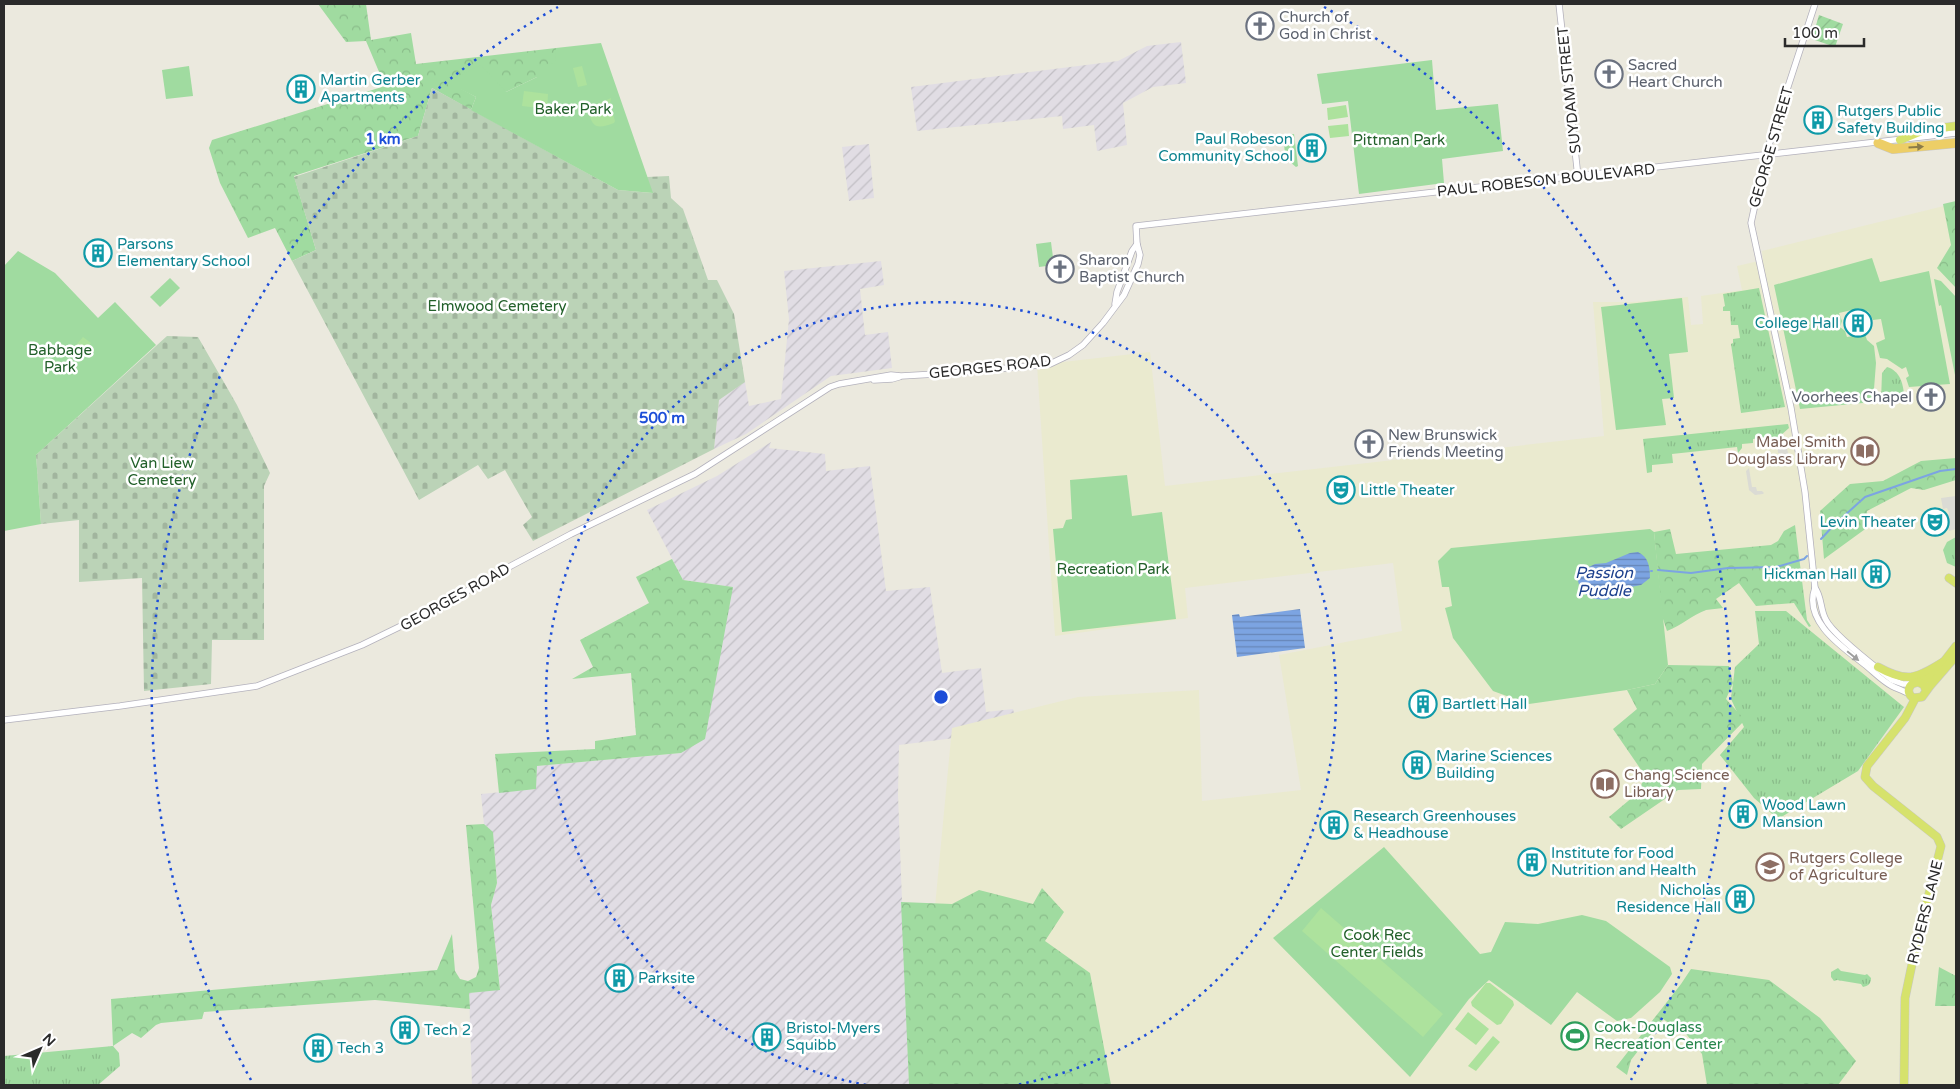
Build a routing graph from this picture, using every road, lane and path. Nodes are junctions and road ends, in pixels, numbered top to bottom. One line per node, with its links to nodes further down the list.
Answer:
1 (1559, 4): 9 (street, SUYDAM STREET)
2 (1815, 4): 8 (street, GEORGE STREET)
3 (1956, 126): 5 (main road)
4 (1956, 133): 5 (street, PAUL ROBESON BOULEVARD)
5 (1900, 140): 6 (street, PAUL ROBESON BOULEVARD)
6 (1878, 143): 7 (highway, one-way to 7); 8 (street, PAUL ROBESON BOULEVARD)
7 (1956, 143)
8 (1766, 154): 9 (street, PAUL ROBESON BOULEVARD); 15 (street, GEORGE STREET)
9 (1578, 177): 10 (street, PAUL ROBESON BOULEVARD)
10 (1136, 226): 11 (street, GEORGES ROAD)
11 (1137, 244): 12 (street, GEORGES ROAD); 12 (street, GEORGES ROAD)
12 (1115, 304): 24 (street, GEORGES ROAD)
13 (1949, 578): 14 (main road)
14 (1956, 584)
15 (1815, 588): 20 (street, GEORGE STREET); 23 (street, GEORGE STREET, one-way to 23)
16 (1956, 646): 19 (main road)
17 (1956, 656): 19 (main road)
18 (1956, 660): 19 (main road)
19 (1946, 664): 20 (main road); 21 (main road); 22 (main road)
20 (1878, 667): 21 (street, GEORGE STREET)
21 (1915, 683): 22 (main road); 23 (main road)
22 (1926, 691): 23 (main road)
23 (1912, 696): 25 (main road, RYDERS LANE)
24 (4, 720)
25 (1904, 1085)

